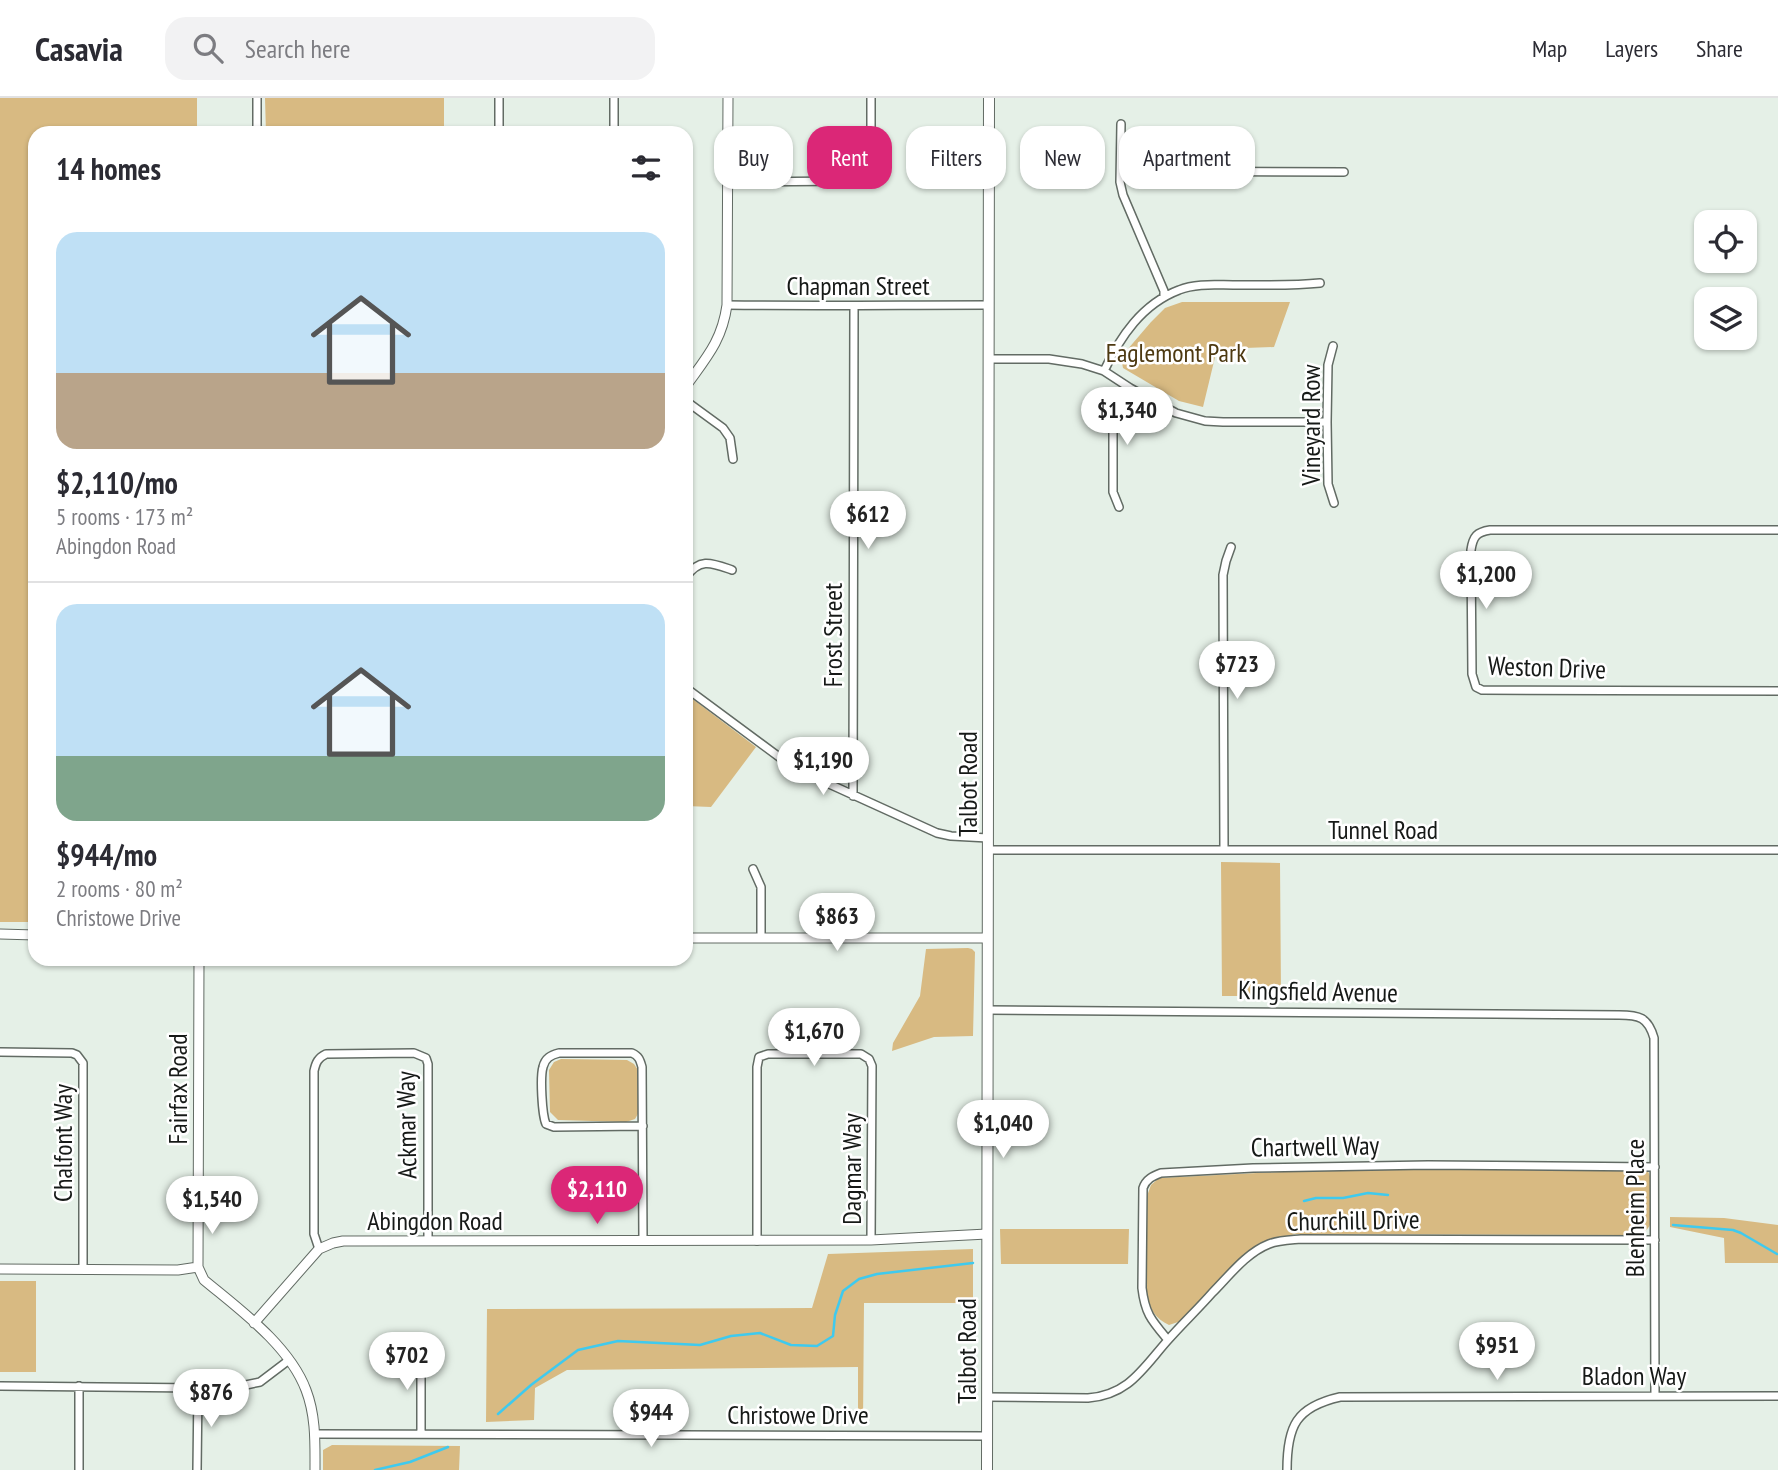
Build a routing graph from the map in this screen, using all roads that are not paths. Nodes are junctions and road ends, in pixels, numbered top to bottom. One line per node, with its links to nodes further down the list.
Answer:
1 (257, 98): 7 (street)
2 (499, 98): 8 (street)
3 (614, 98): 9 (street)
4 (728, 98): 10 (street)
5 (871, 98): 13 (street)
6 (989, 98): 19 (main road, Talbot Road)
7 (257, 126)
8 (499, 126)
9 (614, 126)
10 (728, 126)
11 (1255, 172): 12 (street)
12 (1344, 172)
13 (793, 181)
14 (728, 189): 18 (street)
15 (1122, 189): 17 (street)
16 (1320, 283): 17 (street)
17 (1164, 297): 23 (street)
18 (727, 305): 20 (street, Chapman Street); 24 (street)
19 (989, 305): 20 (street, Chapman Street); 22 (main road, Talbot Road)
20 (854, 307): 37 (street, Frost Street)
21 (1333, 346): 27 (street, Vineyard Row)
22 (989, 359): 23 (street); 38 (main road, Talbot Road)
23 (1104, 371): 25 (street)
24 (693, 376)
25 (1130, 388): 27 (street); 30 (street)
26 (693, 406): 28 (street)
27 (1327, 422): 29 (street, Vineyard Row)
28 (733, 459)
29 (1334, 503)
30 (1119, 507)
31 (1778, 530): 35 (street, Weston Drive)
32 (1231, 547): 40 (street)
33 (693, 568): 34 (street)
34 (732, 570)
35 (1778, 691)
36 (693, 693): 37 (street)
37 (853, 796): 38 (street)
38 (988, 838): 39 (main road, Talbot Road)
39 (988, 850): 40 (street, Tunnel Road); 47 (main road, Talbot Road)
40 (1224, 850): 41 (street, Tunnel Road)
41 (1778, 850)
42 (753, 869): 46 (street)
43 (0, 934): 44 (street)
44 (28, 934)
45 (693, 938): 46 (street)
46 (761, 938): 47 (street)
47 (987, 938): 49 (main road, Talbot Road)
48 (199, 966): 61 (street, Fairfax Road)
49 (988, 1010): 50 (street, Kingsfield Avenue); 54 (main road, Talbot Road)
50 (1646, 1022): 53 (street, Blenheim Place)
51 (0, 1052): 63 (street, Chalfont Way)
52 (643, 1126): 52 (street); 58 (street)
53 (1655, 1167): 56 (street, Blenheim Place); 65 (street, Chartwell Way)
54 (987, 1234): 55 (street, Abingdon Road); 73 (main road, Talbot Road)
55 (871, 1240): 59 (street, Abingdon Road); 59 (street, Dagmar Way)
56 (1655, 1240): 65 (street, Churchill Drive); 71 (street, Blenheim Place)
57 (428, 1241): 58 (street, Abingdon Road); 60 (street, Abingdon Road); 60 (street, Ackmar Way)
58 (643, 1241): 59 (street, Abingdon Road)
59 (757, 1241)
60 (318, 1249): 64 (street)
61 (198, 1267): 63 (street); 64 (street)
62 (0, 1269): 63 (street)
63 (83, 1269)
64 (254, 1322): 67 (street)
65 (1168, 1339): 73 (street, Churchill Drive)
66 (421, 1351): 75 (street)
67 (289, 1360): 70 (street); 74 (street)
68 (0, 1387): 69 (street)
69 (79, 1387): 70 (street); 77 (street)
70 (198, 1388): 78 (street)
71 (1656, 1395): 72 (street, Bladon Way); 81 (street, Bladon Way)
72 (1778, 1396)
73 (987, 1397): 76 (main road, Talbot Road)
74 (315, 1434): 75 (street, Christowe Drive); 79 (street)
75 (421, 1434): 76 (street, Christowe Drive)
76 (986, 1436): 80 (main road, Talbot Road)
77 (79, 1470)
78 (197, 1470)
79 (315, 1470)
80 (987, 1470)
81 (1287, 1470)

